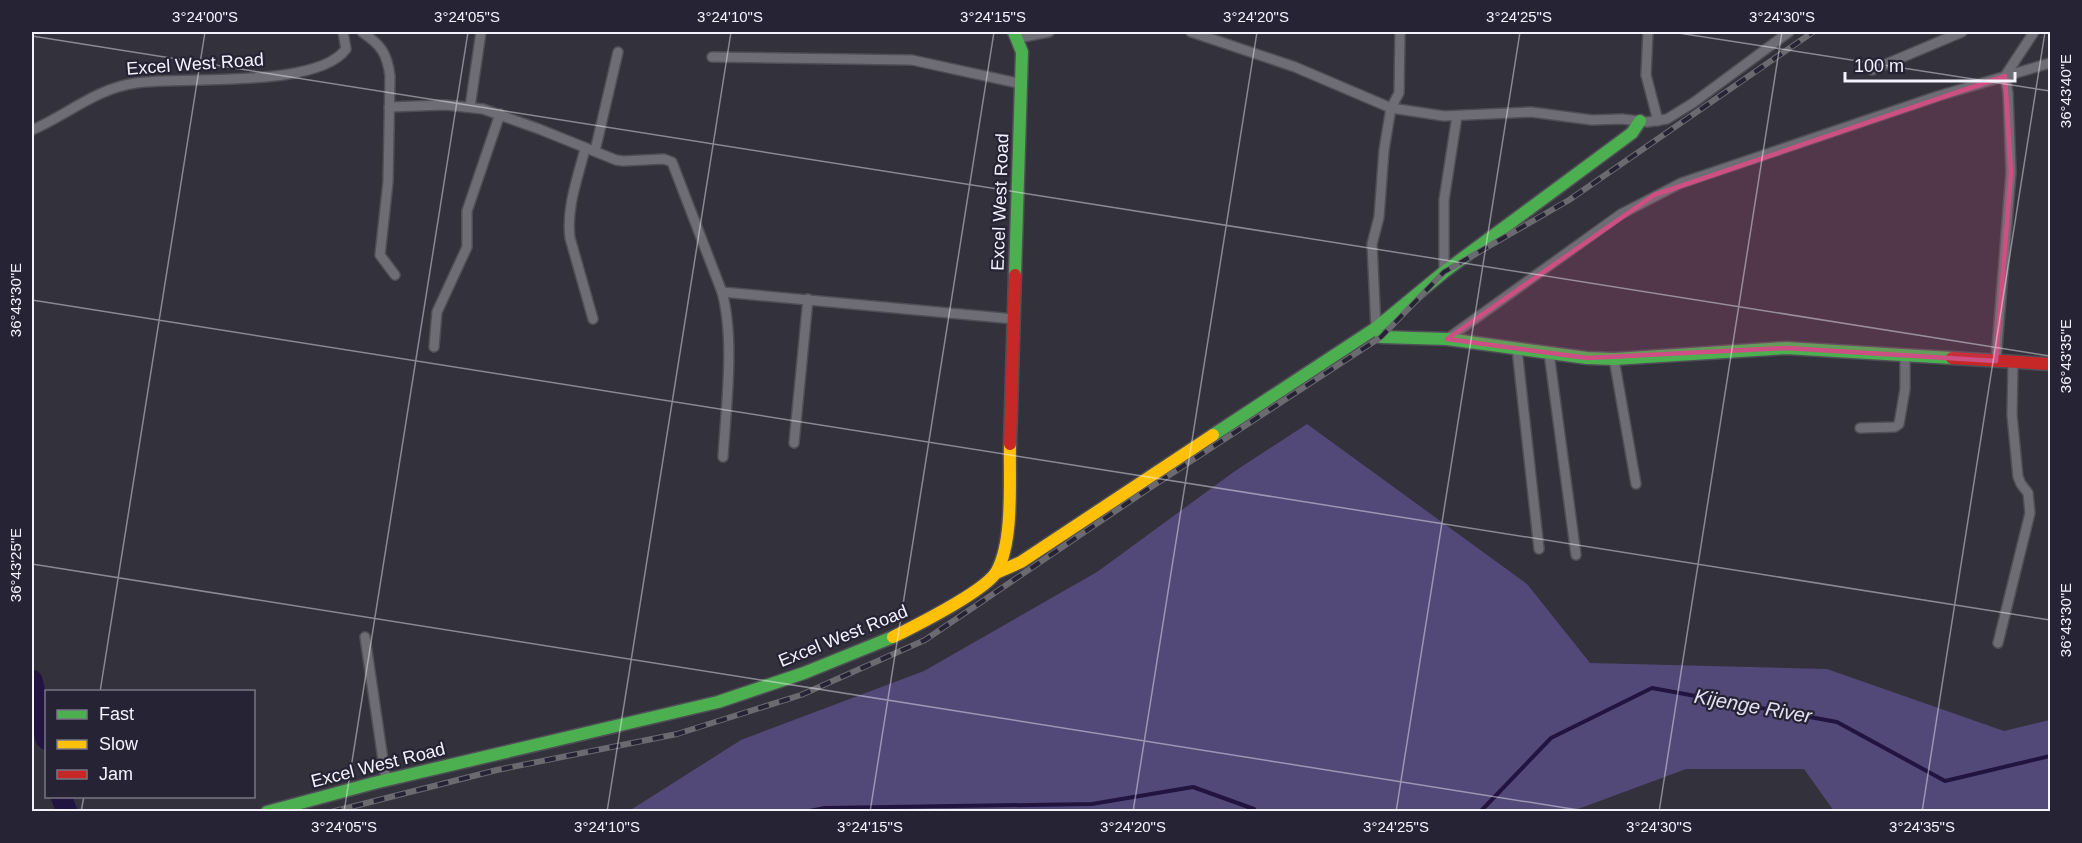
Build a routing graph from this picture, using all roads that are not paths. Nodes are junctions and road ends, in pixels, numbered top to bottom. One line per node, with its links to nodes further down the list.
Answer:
1 (343, 32): 25 (street, Excel West Road)
2 (363, 32): 18 (street)
3 (481, 32): 19 (street)
4 (1049, 32): 11 (street)
5 (1191, 32): 20 (street)
6 (1400, 32): 20 (street)
7 (1648, 32): 24 (street)
8 (1790, 32): 24 (street)
9 (1962, 32): 15 (street)
10 (2034, 32): 16 (street)
11 (1016, 35): 17 (street, Excel West Road)
12 (618, 52): 26 (street)
13 (711, 57): 17 (street)
14 (2050, 63): 16 (street)
15 (1872, 70)
16 (2005, 76): 34 (street); 40 (street)
17 (1022, 84): 32 (street, Excel West Road)
18 (390, 107): 19 (street); 28 (street)
19 (470, 107): 21 (street)
20 (1391, 108): 22 (street); 33 (street)
21 (500, 114): 26 (street); 35 (street)
22 (1457, 116): 23 (street); 27 (street)
23 (1640, 121): 24 (street); 27 (street)
24 (1659, 121)
25 (32, 130)
26 (590, 150): 29 (street); 31 (street)
27 (1444, 272): 33 (street)
28 (395, 275)
29 (722, 292): 30 (street); 45 (street)
30 (808, 299): 32 (street); 44 (street)
31 (593, 319)
32 (1014, 319): 49 (street, Excel West Road)
33 (1379, 332): 34 (street); 49 (street)
34 (1447, 339): 36 (street)
35 (434, 347)
36 (1517, 350): 37 (street); 47 (street)
37 (1550, 353): 39 (street); 48 (street)
38 (1905, 355): 39 (street); 40 (street); 43 (street)
39 (1614, 359): 46 (street)
40 (1996, 361): 41 (street)
41 (2013, 362): 42 (street); 51 (street)
42 (2050, 364)
43 (1860, 428)
44 (795, 443)
45 (723, 457)
46 (1636, 484)
47 (1539, 549)
48 (1576, 555)
49 (996, 573): 52 (street, Excel West Road)
50 (365, 637): 52 (street)
51 (1998, 643)
52 (386, 780): 53 (street, Excel West Road)
53 (267, 812)

